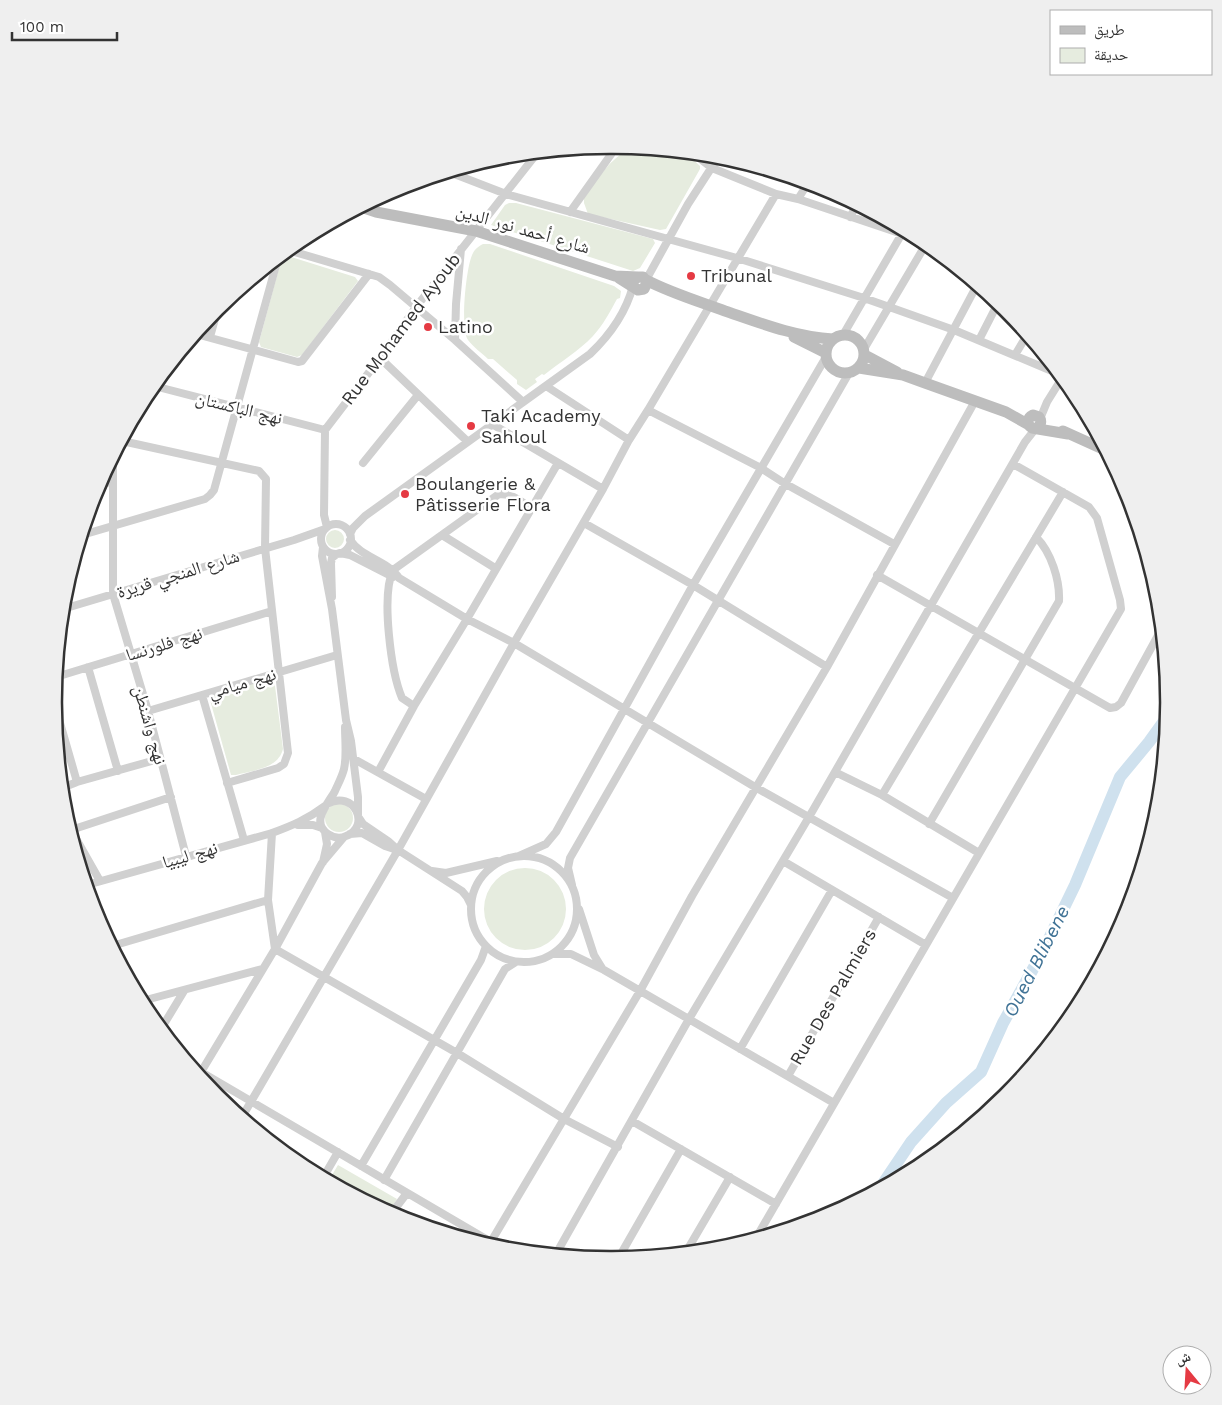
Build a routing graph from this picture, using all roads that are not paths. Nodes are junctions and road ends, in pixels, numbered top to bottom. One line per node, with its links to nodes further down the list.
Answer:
1 (611, 154): 13 (street)
2 (532, 160): 8 (street, Rue Mohamed Ayoub)
3 (705, 163): 5 (street)
4 (714, 164): 5 (street)
5 (712, 168): 9 (street); 18 (street)
6 (459, 176): 8 (street)
7 (804, 189): 10 (street)
8 (506, 194): 13 (street); 16 (street, Rue Mohamed Ayoub)
9 (776, 194): 10 (street); 22 (street)
10 (798, 199): 14 (street)
11 (371, 210): 16 (street, شارع أحمد نور الدين)
12 (854, 211): 14 (street)
13 (570, 212): 18 (street)
14 (850, 217): 15 (street)
15 (885, 227)
16 (476, 230): 19 (street, Rue Mohamed Ayoub); 25 (street, شارع أحمد نور الدين)
17 (900, 236): 27 (street)
18 (668, 239): 22 (street); 25 (street)
19 (461, 249): 29 (street, Rue Mohamed Ayoub); 38 (street)
20 (922, 250): 30 (street)
21 (297, 253): 24 (street)
22 (737, 258): 27 (street); 28 (street)
23 (275, 269): 41 (street)
24 (369, 274): 29 (street); 41 (street)
25 (640, 283): 28 (street, شارع أحمد نور الدين); 51 (street)
26 (974, 291): 34 (street)
27 (864, 298): 30 (street); 37 (street)
28 (710, 305): 33 (street, شارع أحمد نور الدين); 57 (street)
29 (416, 307): 38 (street); 45 (street, Rue Mohamed Ayoub)
30 (889, 307): 34 (street); 42 (street)
31 (994, 310): 39 (street)
32 (213, 326): 36 (street)
33 (774, 328): 37 (street); 43 (street)
34 (954, 330): 39 (street); 49 (street)
35 (204, 336): 36 (street)
36 (210, 337): 41 (street)
37 (838, 337): 42 (street); 43 (street)
38 (455, 340): 55 (street)
39 (979, 340): 44 (street)
40 (1023, 341): 44 (street)
41 (252, 349): 56 (street)
42 (864, 352): 47 (street); 48 (street)
43 (826, 355): 47 (street); 69 (street)
44 (1015, 355): 46 (street)
45 (380, 358): 53 (street); 60 (street, Rue Mohamed Ayoub)
46 (1046, 369)
47 (854, 370): 48 (street); 73 (street)
48 (903, 376): 49 (street)
49 (925, 383): 54 (street)
50 (1058, 385): 58 (street)
51 (546, 386): 55 (street); 61 (street)
52 (162, 388): 56 (street, نهج الباكستان)
53 (418, 395): 62 (street); 65 (street)
54 (975, 401): 58 (street); 87 (street)
55 (523, 402): 59 (street)
56 (237, 408): 60 (street, نهج الباكستان); 67 (street)
57 (648, 410): 61 (street); 69 (street)
58 (1034, 421): 64 (street); 68 (street)
59 (492, 424): 62 (street); 66 (street)
60 (325, 430): 81 (street)
61 (629, 440): 74 (street)
62 (467, 441): 77 (street)
63 (128, 443): 67 (street)
64 (1096, 446)
65 (363, 463)
66 (558, 463): 74 (street); 76 (street)
67 (220, 464): 80 (street); 89 (street)
68 (1013, 464): 75 (street); 97 (street)
69 (761, 468): 73 (street); 94 (street)
70 (112, 475): 71 (street, نهج واشنطن)
71 (112, 481): 72 (street); 80 (street, نهج واشنطن)
72 (109, 482)
73 (784, 483): 87 (street); 96 (street)
74 (603, 489): 78 (street)
75 (1063, 492): 85 (street); 112 (street)
76 (530, 508): 83 (street); 91 (street)
77 (365, 516): 79 (street); 84 (street)
78 (584, 523): 94 (street); 104 (street)
79 (340, 525): 81 (street); 84 (street)
80 (112, 526): 82 (street); 95 (street, نهج واشنطن)
81 (326, 528): 86 (street, شارع المنجي قريرة); 88 (street)
82 (90, 533)
83 (442, 535): 91 (street); 92 (street)
84 (350, 537): 90 (street); 92 (street)
85 (1036, 537): 102 (street); 107 (street)
86 (294, 540): 88 (street, شارع المنجي قريرة); 89 (street, شارع المنجي قريرة)
87 (894, 544): 93 (street)
88 (322, 545): 90 (street); 99 (street)
89 (265, 548): 95 (street, شارع المنجي قريرة); 100 (street)
90 (339, 553): 92 (street); 99 (street)
91 (496, 568): 101 (street)
92 (391, 573): 101 (street); 114 (street)
93 (877, 574): 97 (street); 109 (street)
94 (693, 585): 96 (street); 115 (street)
95 (113, 594): 98 (street, شارع المنجي قريرة); 105 (street, نهج واشنطن)
96 (717, 601): 109 (street); 118 (street)
97 (931, 606): 102 (street); 124 (street)
98 (71, 607)
99 (332, 609): 106 (street)
100 (272, 611): 105 (street, نهج فلورنسا); 110 (street)
101 (467, 619): 104 (street); 114 (street)
102 (979, 633): 107 (street); 129 (street)
103 (1156, 640): 112 (street)
104 (514, 643): 115 (street); 131 (street)
105 (130, 655): 108 (street, نهج فلورنسا); 116 (street, نهج واشنطن)
106 (337, 656): 110 (street, نهج ميامي); 117 (street)
107 (1025, 660): 112 (street); 135 (street)
108 (88, 666): 111 (street, نهج فلورنسا); 122 (street)
109 (826, 666): 128 (street)
110 (278, 672): 113 (street, نهج ميامي); 126 (street)
111 (64, 674)
112 (1075, 689): 144 (street)
113 (202, 695): 116 (street, نهج ميامي); 126 (street)
114 (414, 706): 123 (street)
115 (624, 710): 118 (street); 146 (street)
116 (148, 711): 120 (street, نهج واشنطن)
117 (346, 720): 121 (street); 132 (street)
118 (647, 722): 128 (street); 153 (street)
119 (64, 736): 125 (street)
120 (160, 759): 122 (street); 130 (street, نهج واشنطن)
121 (354, 759): 123 (street); 133 (street)
122 (118, 771): 125 (street)
123 (378, 772): 131 (street)
124 (835, 772): 129 (street); 134 (street)
125 (77, 782): 127 (street)
126 (227, 783): 141 (street)
127 (69, 785)
128 (755, 787): 134 (street); 170 (street)
129 (882, 795): 135 (street)
130 (171, 798): 137 (street); 145 (street, نهج واشنطن)
131 (426, 799): 142 (street)
132 (326, 805): 133 (street); 136 (street, نهج ليبيا); 138 (street)
133 (358, 817): 140 (street); 142 (street)
134 (809, 817): 148 (street); 155 (street)
135 (929, 824): 144 (street)
136 (293, 825): 138 (street, نهج ليبيا); 139 (street, نهج ليبيا)
137 (77, 827)
138 (324, 830): 140 (street); 149 (street)
139 (272, 832): 141 (street, نهج ليبيا); 156 (street)
140 (347, 836): 142 (street); 149 (street)
141 (244, 840): 145 (street, نهج ليبيا)
142 (398, 850): 150 (street); 168 (street)
143 (84, 853): 151 (street)
144 (979, 853): 155 (street)
145 (186, 856): 151 (street, نهج ليبيا)
146 (520, 856): 147 (street); 153 (street)
147 (506, 859): 150 (street); 158 (street)
148 (783, 861): 154 (street); 172 (street)
149 (322, 864): 163 (street)
150 (432, 870): 158 (street)
151 (100, 881): 152 (street, نهج ليبيا)
152 (93, 883)
153 (572, 885): 157 (street)
154 (832, 890): 159 (street); 175 (street)
155 (953, 898): 161 (street)
156 (268, 900): 160 (street); 163 (street)
157 (578, 904): 164 (street); 167 (street)
158 (471, 905): 162 (street)
159 (879, 917): 161 (street); 178 (street, Rue Des Palmiers)
160 (119, 944)
161 (926, 945): 181 (street)
162 (486, 946): 165 (street); 174 (street)
163 (275, 949): 166 (street); 168 (street)
164 (554, 954): 165 (street); 167 (street)
165 (516, 962): 176 (street)
166 (262, 970): 169 (street); 177 (street)
167 (604, 970): 170 (street)
168 (325, 976): 174 (street); 180 (street)
169 (184, 991): 171 (street); 173 (street)
170 (640, 991): 172 (street); 183 (street)
171 (150, 999)
172 (689, 1019): 175 (street); 184 (street)
173 (165, 1021)
174 (434, 1040): 176 (street); 188 (street)
175 (740, 1049): 178 (street)
176 (457, 1053): 183 (street); 191 (street)
177 (202, 1068)
178 (788, 1076): 181 (street)
179 (216, 1083): 180 (street)
180 (251, 1102): 182 (street); 187 (street)
181 (834, 1103): 193 (street)
182 (245, 1111)
183 (564, 1119): 185 (street); 197 (street)
184 (632, 1121): 185 (street); 186 (street)
185 (618, 1147): 199 (street)
186 (681, 1149): 190 (street); 200 (street)
187 (338, 1152): 188 (street); 189 (street)
188 (360, 1166): 191 (street)
189 (327, 1172)
190 (730, 1177): 193 (street); 198 (street)
191 (384, 1180): 192 (street)
192 (406, 1193): 194 (street); 196 (street)
193 (776, 1204): 195 (street)
194 (396, 1207)
195 (761, 1230)
196 (471, 1232)
197 (494, 1238)
198 (690, 1245)
199 (559, 1248)
200 (623, 1251)

